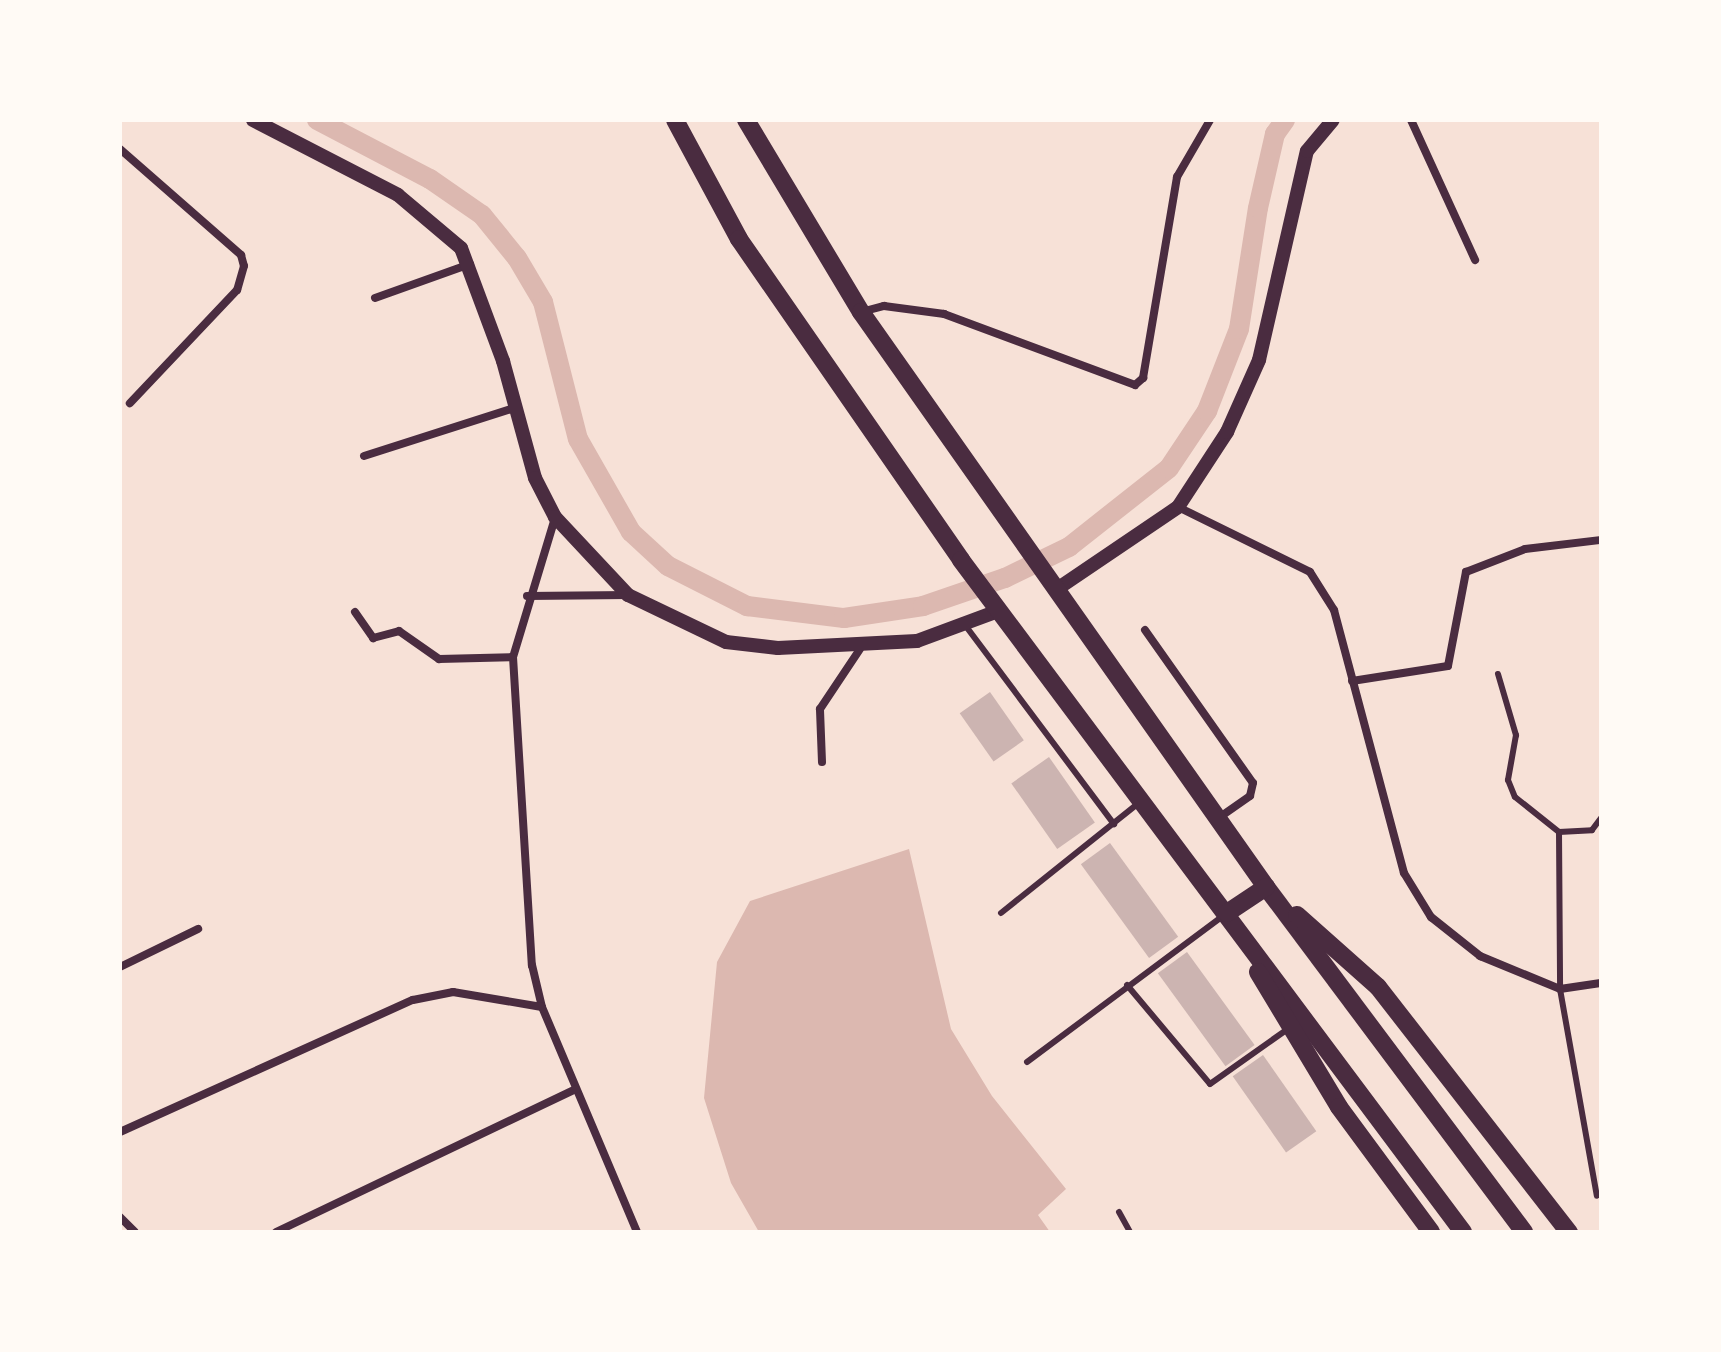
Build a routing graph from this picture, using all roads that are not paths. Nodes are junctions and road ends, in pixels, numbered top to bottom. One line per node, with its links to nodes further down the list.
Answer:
1 (253, 120): 9 (street)
2 (675, 120): 21 (main road)
3 (746, 120): 11 (main road)
4 (1210, 120): 11 (street)
5 (1333, 120): 15 (street)
6 (1411, 120): 8 (street)
7 (120, 149): 12 (street)
8 (1475, 260)
9 (470, 264): 10 (street); 13 (street)
10 (375, 298)
11 (861, 312): 18 (main road)
12 (130, 403)
13 (511, 409): 14 (street); 16 (street)
14 (364, 456)
15 (1178, 507): 18 (street); 28 (street)
16 (555, 517): 19 (street); 20 (street)
17 (1601, 540): 28 (street)
18 (1057, 589): 32 (main road)
19 (628, 595): 20 (street); 25 (street)
20 (527, 596): 26 (street)
21 (998, 611): 23 (street); 30 (main road)
22 (355, 612): 26 (street)
23 (965, 625): 25 (street); 33 (lane)
24 (1145, 630): 32 (street)
25 (860, 649): 29 (street)
26 (513, 657): 45 (street)
27 (1498, 674): 35 (lane)
28 (1352, 681): 44 (street)
29 (822, 762)
30 (1142, 801): 33 (lane); 39 (main road)
31 (1601, 818): 34 (lane)
32 (1219, 819): 37 (main road)
33 (1114, 824): 38 (lane)
34 (1592, 830): 35 (lane); 36 (lane)
35 (1559, 832): 44 (lane)
36 (1601, 833)
37 (1266, 887): 39 (main road); 59 (main road); 60 (main road)
38 (1001, 913)
39 (1227, 913): 43 (lane); 46 (main road); 58 (main road)
40 (198, 929): 41 (street)
41 (120, 967)
42 (1601, 983): 44 (street)
43 (1127, 985): 46 (lane); 47 (lane)
44 (1560, 989): 50 (lane)
45 (542, 1007): 48 (street); 49 (street)
46 (1289, 1028): 57 (main road)
47 (1027, 1062)
48 (576, 1089): 54 (street); 55 (street)
49 (120, 1132)
50 (1597, 1196)
51 (1119, 1212): 56 (lane)
52 (120, 1217): 53 (street)
53 (135, 1232)
54 (276, 1232)
55 (637, 1232)
56 (1130, 1232)
57 (1431, 1232)
58 (1463, 1232)
59 (1524, 1232)
60 (1569, 1232)

